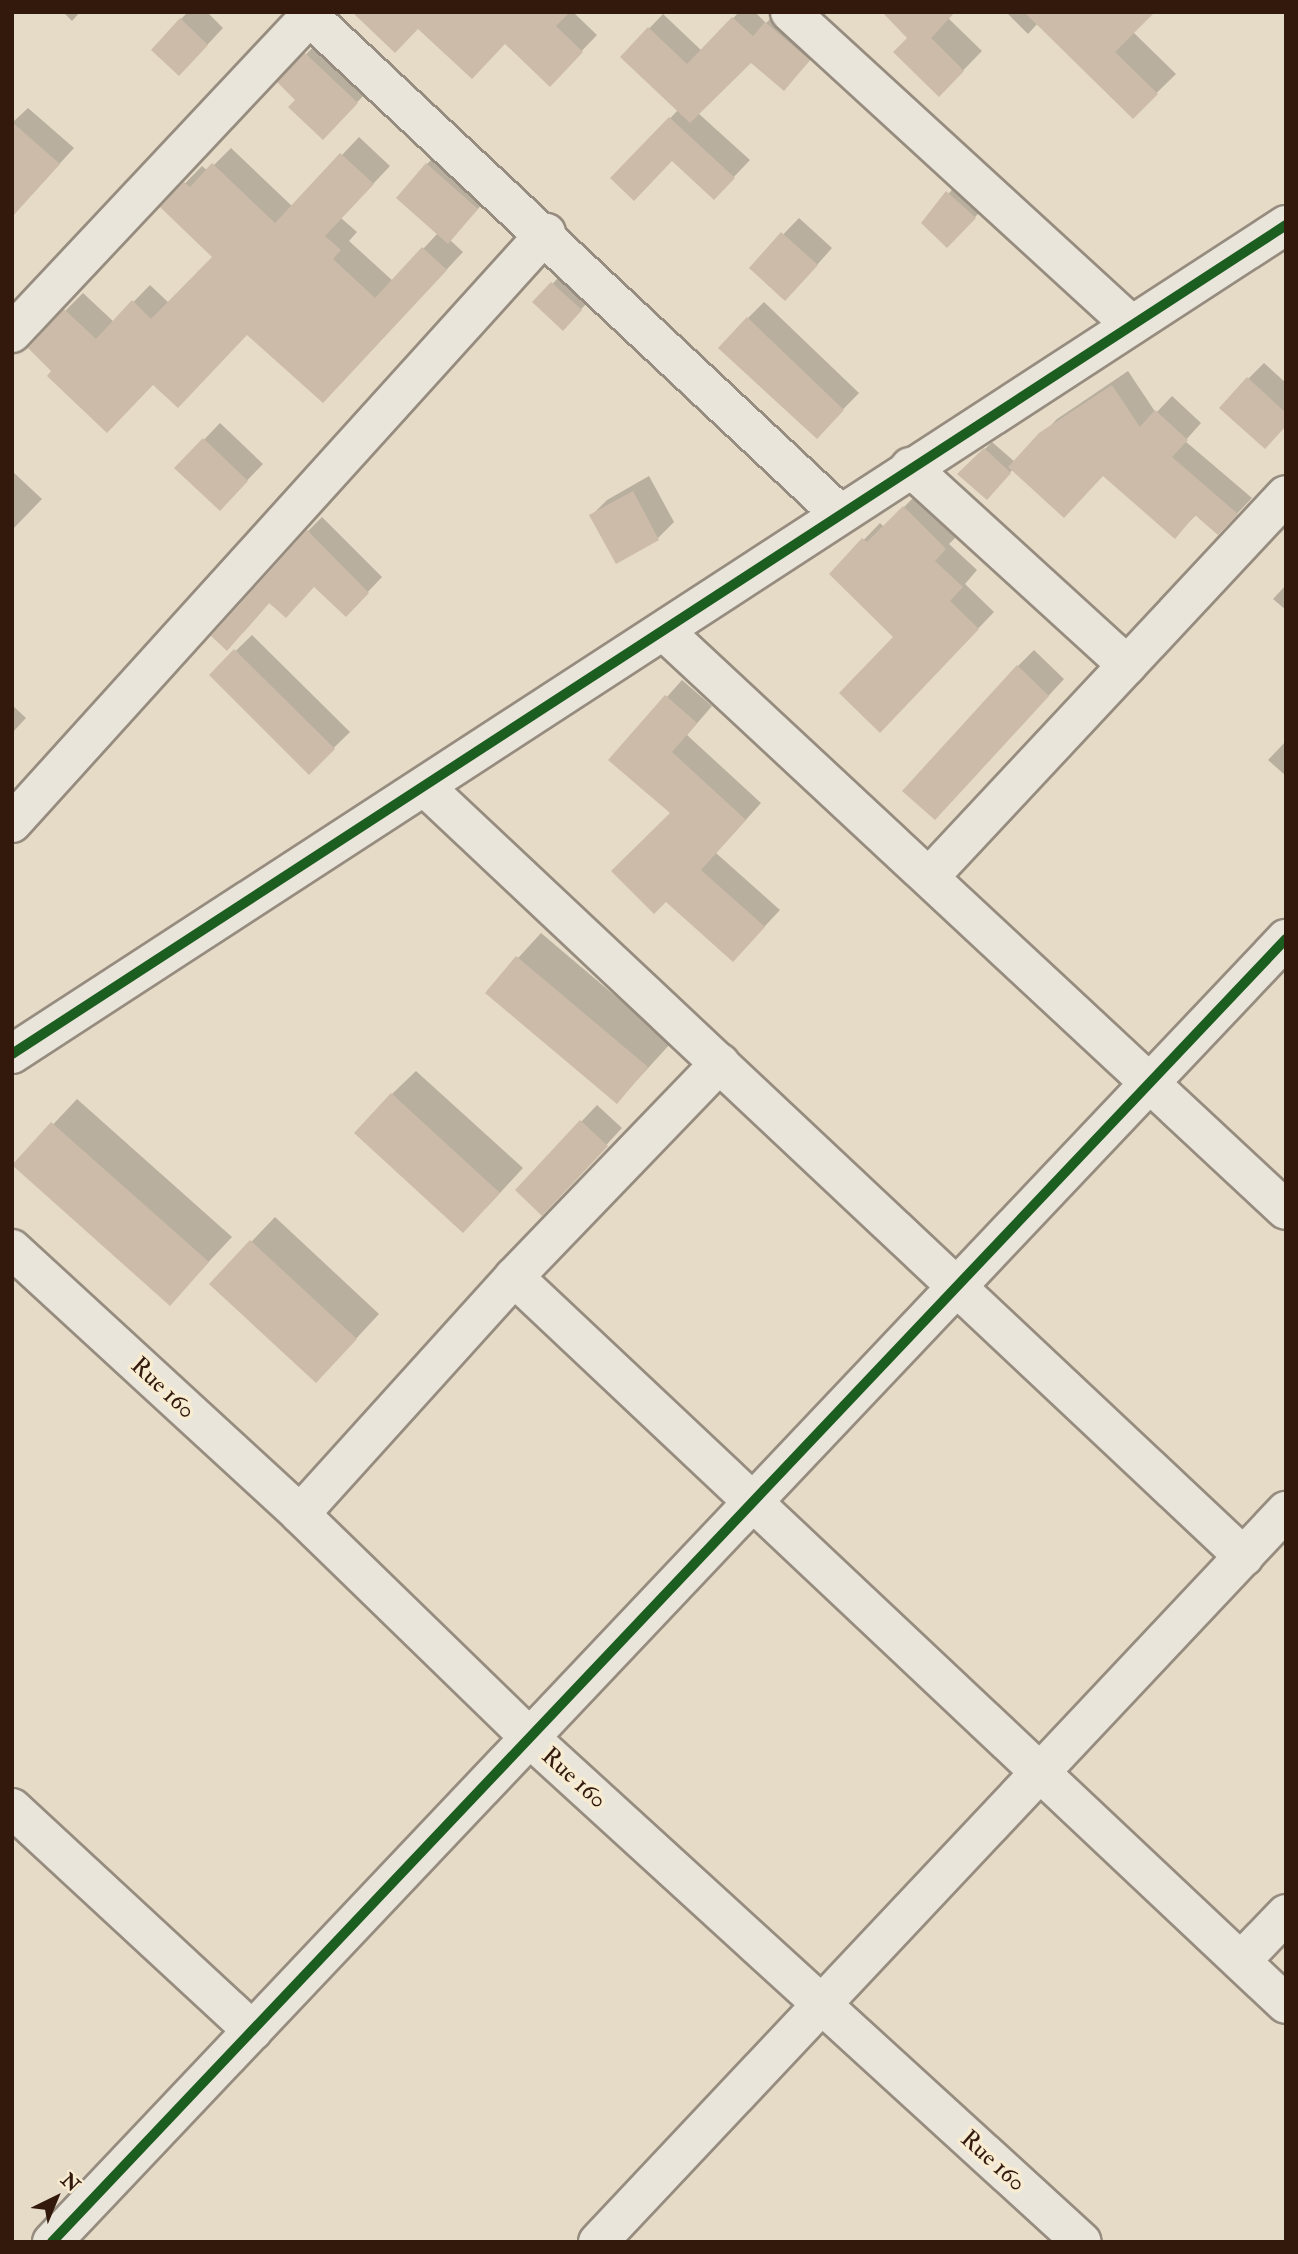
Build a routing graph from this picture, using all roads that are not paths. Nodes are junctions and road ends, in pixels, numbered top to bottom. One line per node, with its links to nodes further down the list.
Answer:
1 (790, 12): 5 (street)
2 (309, 14): 4 (street); 6 (street)
3 (1286, 225): 5 (street)
4 (546, 233): 9 (street); 13 (street)
5 (1131, 326): 7 (street)
6 (12, 333)
7 (909, 467): 9 (street); 11 (street)
8 (1286, 495): 11 (street)
9 (840, 514): 10 (street)
10 (665, 632): 12 (street); 14 (street)
11 (1126, 665): 14 (street)
12 (425, 786): 16 (street); 17 (street)
13 (12, 823)
14 (929, 876): 18 (street)
15 (1286, 939): 18 (street)
16 (12, 1054)
17 (720, 1063): 21 (street); 22 (street)
18 (1150, 1083): 19 (street); 22 (street)
19 (1286, 1210)
20 (12, 1249): 25 (street, Rue 160)
21 (514, 1277): 23 (street); 25 (street)
22 (957, 1286): 23 (street); 26 (street)
23 (752, 1505): 27 (street); 28 (street)
24 (1286, 1511): 26 (street)
25 (300, 1514): 27 (street, Rue 160)
26 (1244, 1557): 28 (street)
27 (530, 1738): 32 (street, Rue 160); 34 (street)
28 (1036, 1773): 31 (street); 32 (street)
29 (12, 1808): 34 (street)
30 (1286, 1914): 31 (street)
31 (1241, 1961): 33 (street)
32 (821, 2004): 36 (street); 37 (street, Rue 160)
33 (1286, 2004)
34 (253, 2031): 35 (street)
35 (52, 2242)
36 (598, 2242)
37 (1082, 2242)

